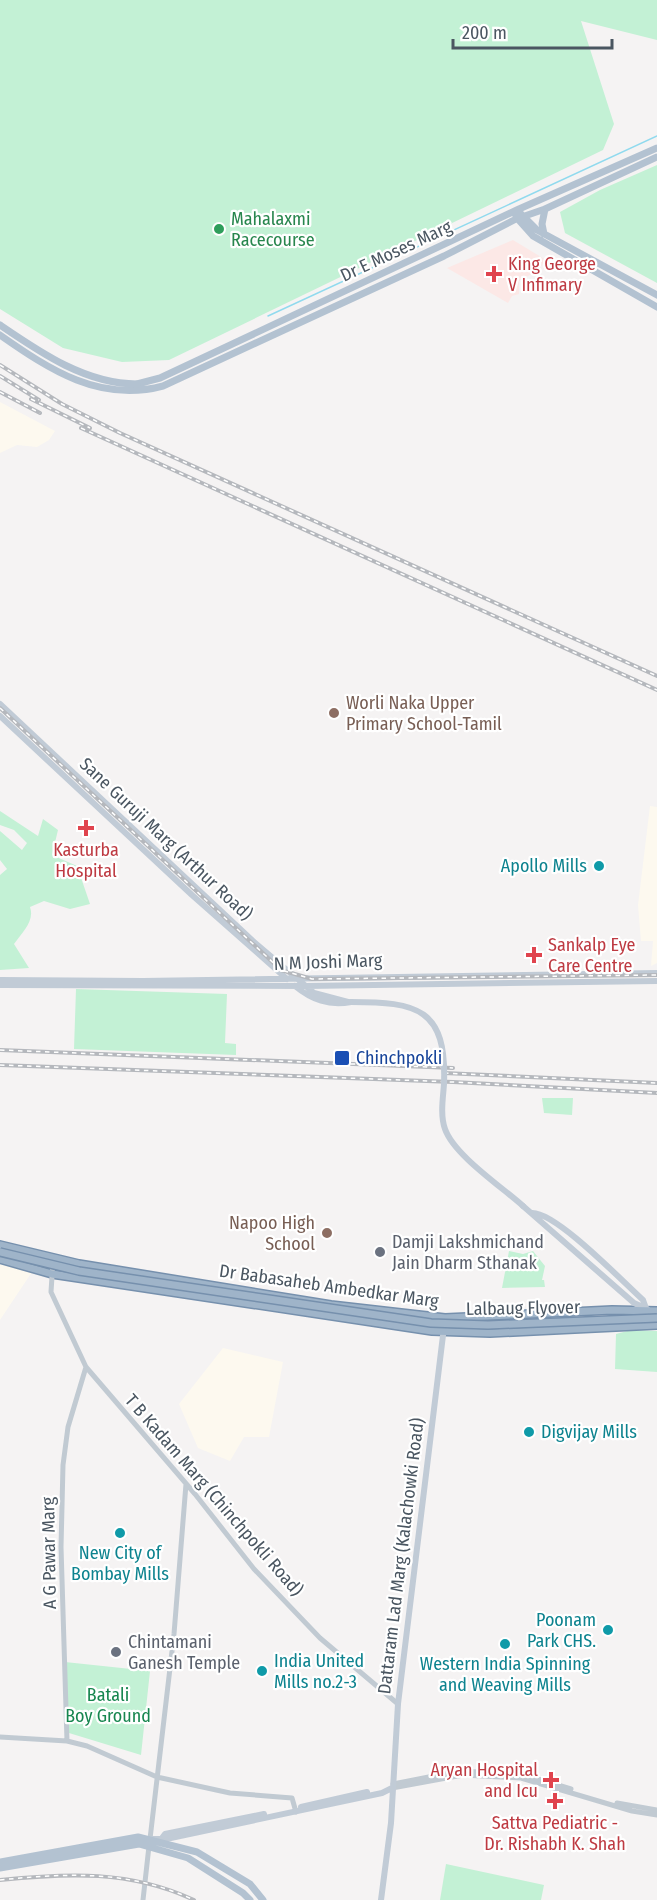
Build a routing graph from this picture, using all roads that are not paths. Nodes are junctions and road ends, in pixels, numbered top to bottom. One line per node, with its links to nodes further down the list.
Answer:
1 (657, 148): 4 (main road, Dr E Moses Marg)
2 (657, 157): 3 (main road, Dr E Moses Marg)
3 (545, 209): 4 (main road, Dr E Moses Marg); 5 (main road)
4 (518, 214): 5 (main road); 7 (main road, Dr E Moses Marg); 8 (main road); 9 (main road, Dr E Moses Marg)
5 (544, 234): 6 (main road)
6 (563, 244): 8 (main road); 10 (main road)
7 (438, 248): 9 (main road); 12 (main road, Dr E Moses Marg, bridge)
8 (560, 252): 11 (main road)
9 (442, 257): 13 (main road, Dr E Moses Marg)
10 (657, 295)
11 (657, 307)
12 (0, 325)
13 (0, 335)
14 (0, 704): 16 (main road, Sane Guruji Marg (Arthur Road))
15 (0, 716): 17 (main road, Sane Guruji Marg (Arthur Road))
16 (95, 793): 17 (main road); 18 (main road, Sane Guruji Marg (Arthur Road))
17 (89, 799): 19 (main road, Sane Guruji Marg (Arthur Road))
18 (115, 812): 19 (main road); 20 (main road, Sane Guruji Marg (Arthur Road))
19 (110, 818): 21 (main road, Sane Guruji Marg (Arthur Road))
20 (143, 838): 21 (main road); 22 (main road, Sane Guruji Marg (Arthur Road))
21 (138, 844): 23 (main road, Sane Guruji Marg (Arthur Road))
22 (184, 876): 23 (main road); 24 (main road, Sane Guruji Marg (Arthur Road))
23 (178, 882): 24 (main road, Sane Guruji Marg (Arthur Road))
24 (234, 928): 25 (main road, Sane Guruji Marg (Arthur Road)); 28 (main road, Sane Guruji Marg (Arthur Road))
25 (267, 963): 27 (main road, Sane Guruji Marg (Arthur Road)); 32 (main road)
26 (657, 973): 28 (main road, N M Joshi Marg)
27 (287, 979): 28 (main road, N M Joshi Marg); 32 (main road, N M Joshi Marg); 34 (main road, Sane Guruji Marg (Arthur Road))
28 (300, 979): 36 (main road, Sane Guruji Marg (Arthur Road))
29 (0, 980): 31 (main road, N M Joshi Marg)
30 (657, 981): 35 (main road, N M Joshi Marg)
31 (9, 982): 32 (main road, N M Joshi Marg); 33 (main road, N M Joshi Marg)
32 (262, 982): 34 (main road, N M Joshi Marg)
33 (0, 985)
34 (294, 985): 36 (main road, N M Joshi Marg); 37 (main road, Sane Guruji Marg (Arthur Road))
35 (332, 985): 36 (main road, N M Joshi Marg); 38 (main road)
36 (306, 986): 37 (main road, Sane Guruji Marg (Arthur Road))
37 (311, 995): 38 (main road); 39 (main road)
38 (332, 997): 39 (main road)
39 (350, 1002): 44 (main road, bridge)
40 (0, 1245): 42 (highway, Dr Babasaheb Ambedkar Marg)
41 (0, 1255): 43 (highway); 47 (highway, Lalbaug Flyover, bridge)
42 (53, 1258): 43 (street, T B Kadam Marg (Chinchpokli Road)); 46 (highway, Dr Babasaheb Ambedkar Marg)
43 (52, 1274): 48 (highway); 49 (street, T B Kadam Marg (Chinchpokli Road))
44 (647, 1309): 45 (highway, Dr Babasaheb Ambedkar Marg); 46 (highway, Dr Babasaheb Ambedkar Marg); 47 (main road)
45 (657, 1311)
46 (445, 1318): 48 (main road, Dattaram Lad Marg (Kalachowki Road))
47 (656, 1322): 48 (highway)
48 (444, 1331): 51 (main road, Dattaram Lad Marg (Kalachowki Road))
49 (86, 1367): 50 (street, T B Kadam Marg (Chinchpokli Road)); 53 (street, A G Pawar Marg)
50 (186, 1484): 51 (street, T B Kadam Marg (Chinchpokli Road)); 54 (street)
51 (398, 1704): 55 (main road, Dattaram Lad Marg (Kalachowki Road))
52 (0, 1737): 53 (street)
53 (67, 1741): 54 (street)
54 (157, 1777): 56 (street); 59 (street)
55 (393, 1786): 56 (main road); 57 (street); 58 (street); 65 (main road, Dattaram Lad Marg (Kalachowki Road))
56 (296, 1810): 59 (main road)
57 (657, 1810)
58 (657, 1815)
59 (150, 1843): 60 (main road); 61 (main road); 62 (street); 63 (main road); 64 (main road)
60 (0, 1862)
61 (0, 1868)
62 (143, 1900)
63 (249, 1900)
64 (263, 1900)
65 (381, 1900)

